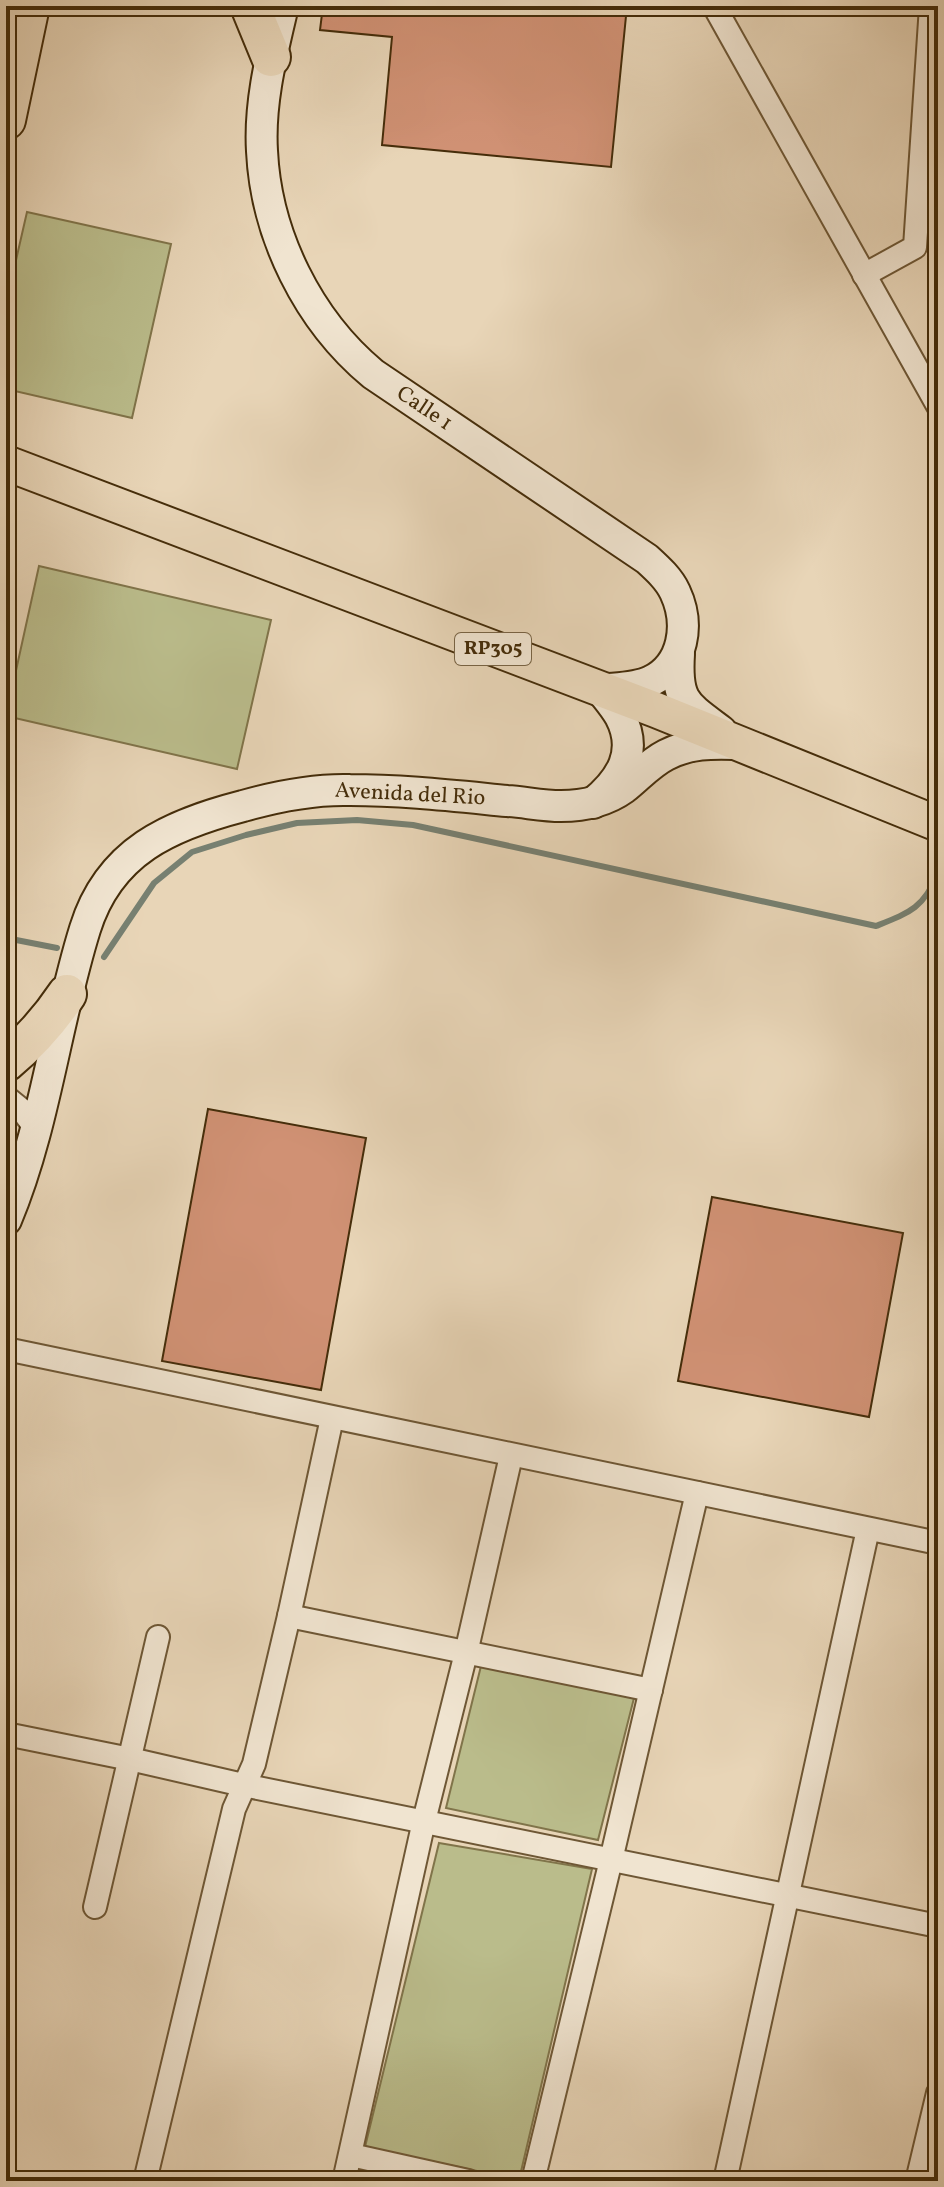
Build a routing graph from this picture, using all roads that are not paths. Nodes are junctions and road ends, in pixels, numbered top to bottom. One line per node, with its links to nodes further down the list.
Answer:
1 (30, 6): 7 (highway)
2 (250, 6): 6 (highway)
3 (283, 6): 6 (street, Calle 1)
4 (714, 6): 8 (street)
5 (931, 6): 8 (street)
6 (271, 57): 11 (street, Calle 1)
7 (6, 120)
8 (864, 275): 9 (street)
9 (938, 406)
10 (6, 463): 12 (main road, RP305)
11 (679, 654): 12 (street); 13 (street, Calle 1)
12 (601, 690): 13 (main road, RP305); 14 (street)
13 (739, 744): 14 (street, Avenida del Rio); 15 (main road, RP305)
14 (593, 803): 16 (street, Avenida del Rio)
15 (938, 824)
16 (67, 994): 17 (highway); 19 (street, Avenida del Rio)
17 (6, 1062)
18 (6, 1097): 19 (street)
19 (36, 1129): 20 (street, Avenida del Rio)
20 (6, 1220)
21 (6, 1349): 22 (street)
22 (332, 1418): 23 (street); 27 (street)
23 (511, 1456): 24 (street); 29 (street)
24 (697, 1493): 25 (street); 30 (street)
25 (868, 1529): 26 (street); 36 (street)
26 (938, 1543)
27 (289, 1616): 29 (street); 33 (street)
28 (158, 1637): 32 (street)
29 (466, 1653): 30 (street); 34 (street)
30 (651, 1690): 35 (street)
31 (6, 1734): 32 (street)
32 (130, 1759): 33 (street); 37 (street)
33 (243, 1785): 34 (street); 41 (street)
34 (424, 1821): 35 (street); 40 (street)
35 (611, 1860): 36 (street); 44 (street)
36 (789, 1896): 38 (street); 45 (street)
37 (95, 1907)
38 (938, 1926)
39 (938, 2093): 46 (street)
40 (351, 2155): 42 (street); 43 (street)
41 (145, 2181)
42 (344, 2181)
43 (468, 2181)
44 (533, 2181)
45 (725, 2181)
46 (917, 2181)

